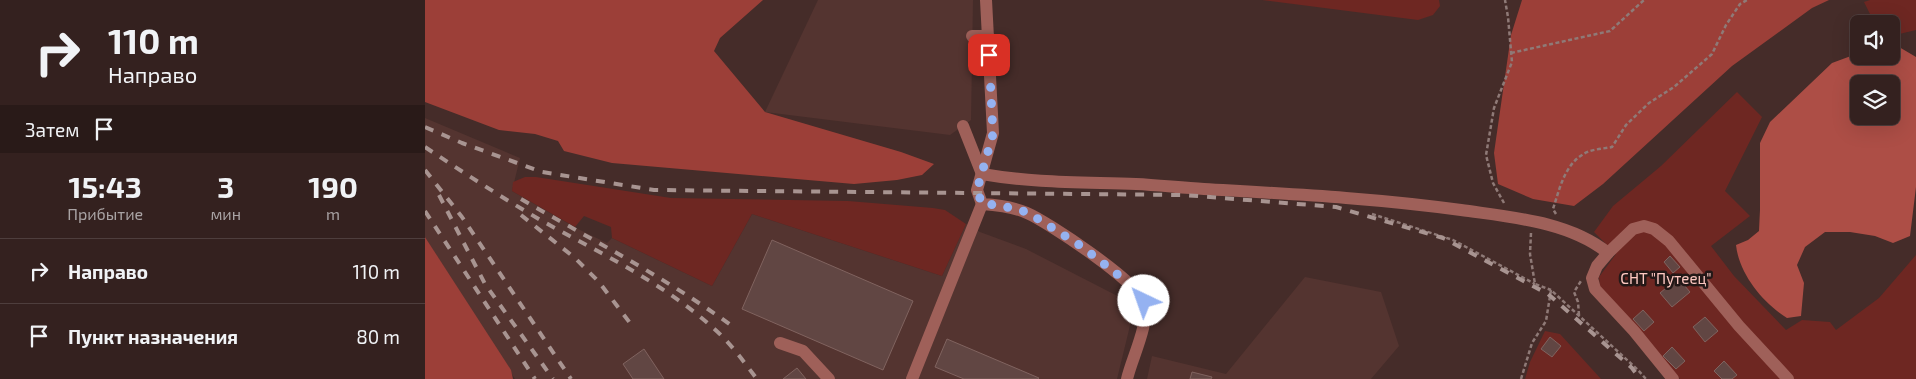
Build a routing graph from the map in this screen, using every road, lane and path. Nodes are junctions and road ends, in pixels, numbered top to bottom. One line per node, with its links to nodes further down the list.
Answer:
1 (986, 0): 6 (street)
2 (1505, 0): 7 (path)
3 (1645, 0): 7 (path)
4 (1747, 0): 12 (path)
5 (973, 36): 6 (street)
6 (988, 36): 9 (street)
7 (1511, 52): 13 (path)
8 (963, 126): 9 (street)
9 (982, 174): 10 (street); 13 (street)
10 (982, 204): 19 (street); 20 (street)
11 (1370, 213): 15 (path)
12 (1557, 216)
13 (1515, 219): 14 (street); 15 (path)
14 (1608, 253): 23 (street); 24 (street)
15 (1535, 284): 16 (path)
16 (1551, 290): 21 (path); 22 (path)
17 (780, 344): 18 (street)
18 (829, 379)
19 (912, 379)
20 (1127, 379)
21 (1521, 379)
22 (1645, 379)
23 (1673, 379)
24 (1788, 379)

